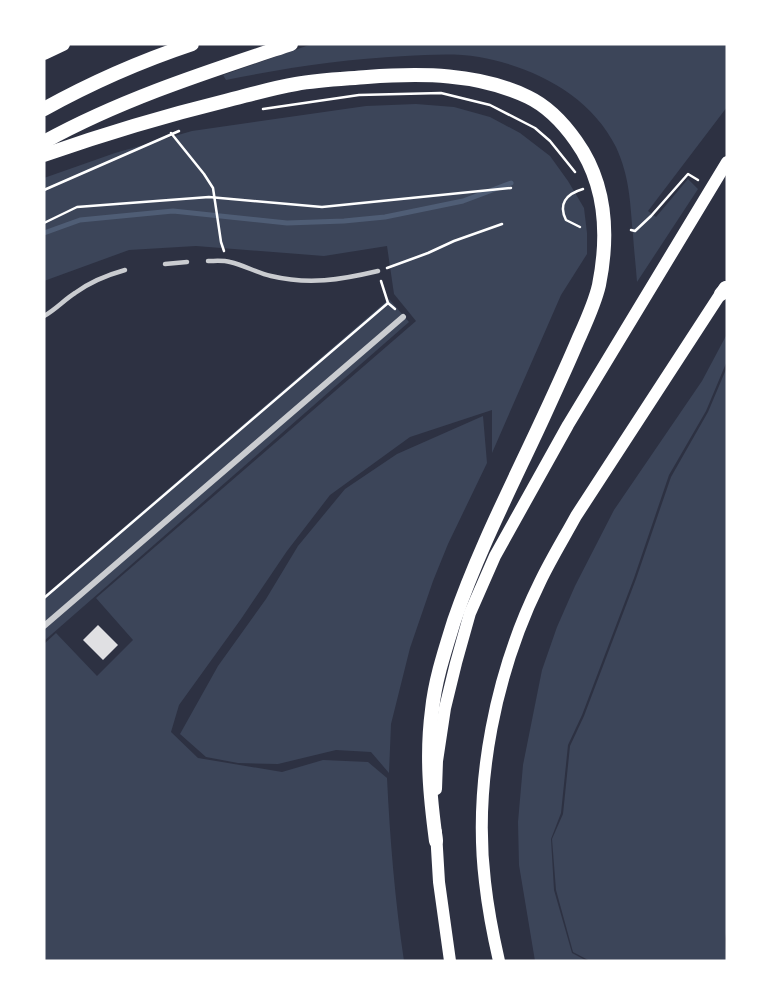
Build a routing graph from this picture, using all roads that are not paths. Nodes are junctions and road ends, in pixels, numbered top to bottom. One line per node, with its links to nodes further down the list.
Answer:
1 (64, 44): 4 (highway)
2 (192, 44): 5 (highway)
3 (291, 44): 6 (highway)
4 (44, 53)
5 (44, 109)
6 (44, 142)
7 (44, 155): 18 (highway)
8 (727, 162): 18 (main road)
9 (208, 261): 13 (lane)
10 (187, 262): 11 (lane)
11 (165, 264)
12 (125, 270): 15 (lane)
13 (378, 271)
14 (725, 288): 20 (main road)
15 (44, 316)
16 (403, 317): 17 (street)
17 (44, 626)
18 (436, 841): 19 (main road)
19 (450, 961)
20 (499, 961)

